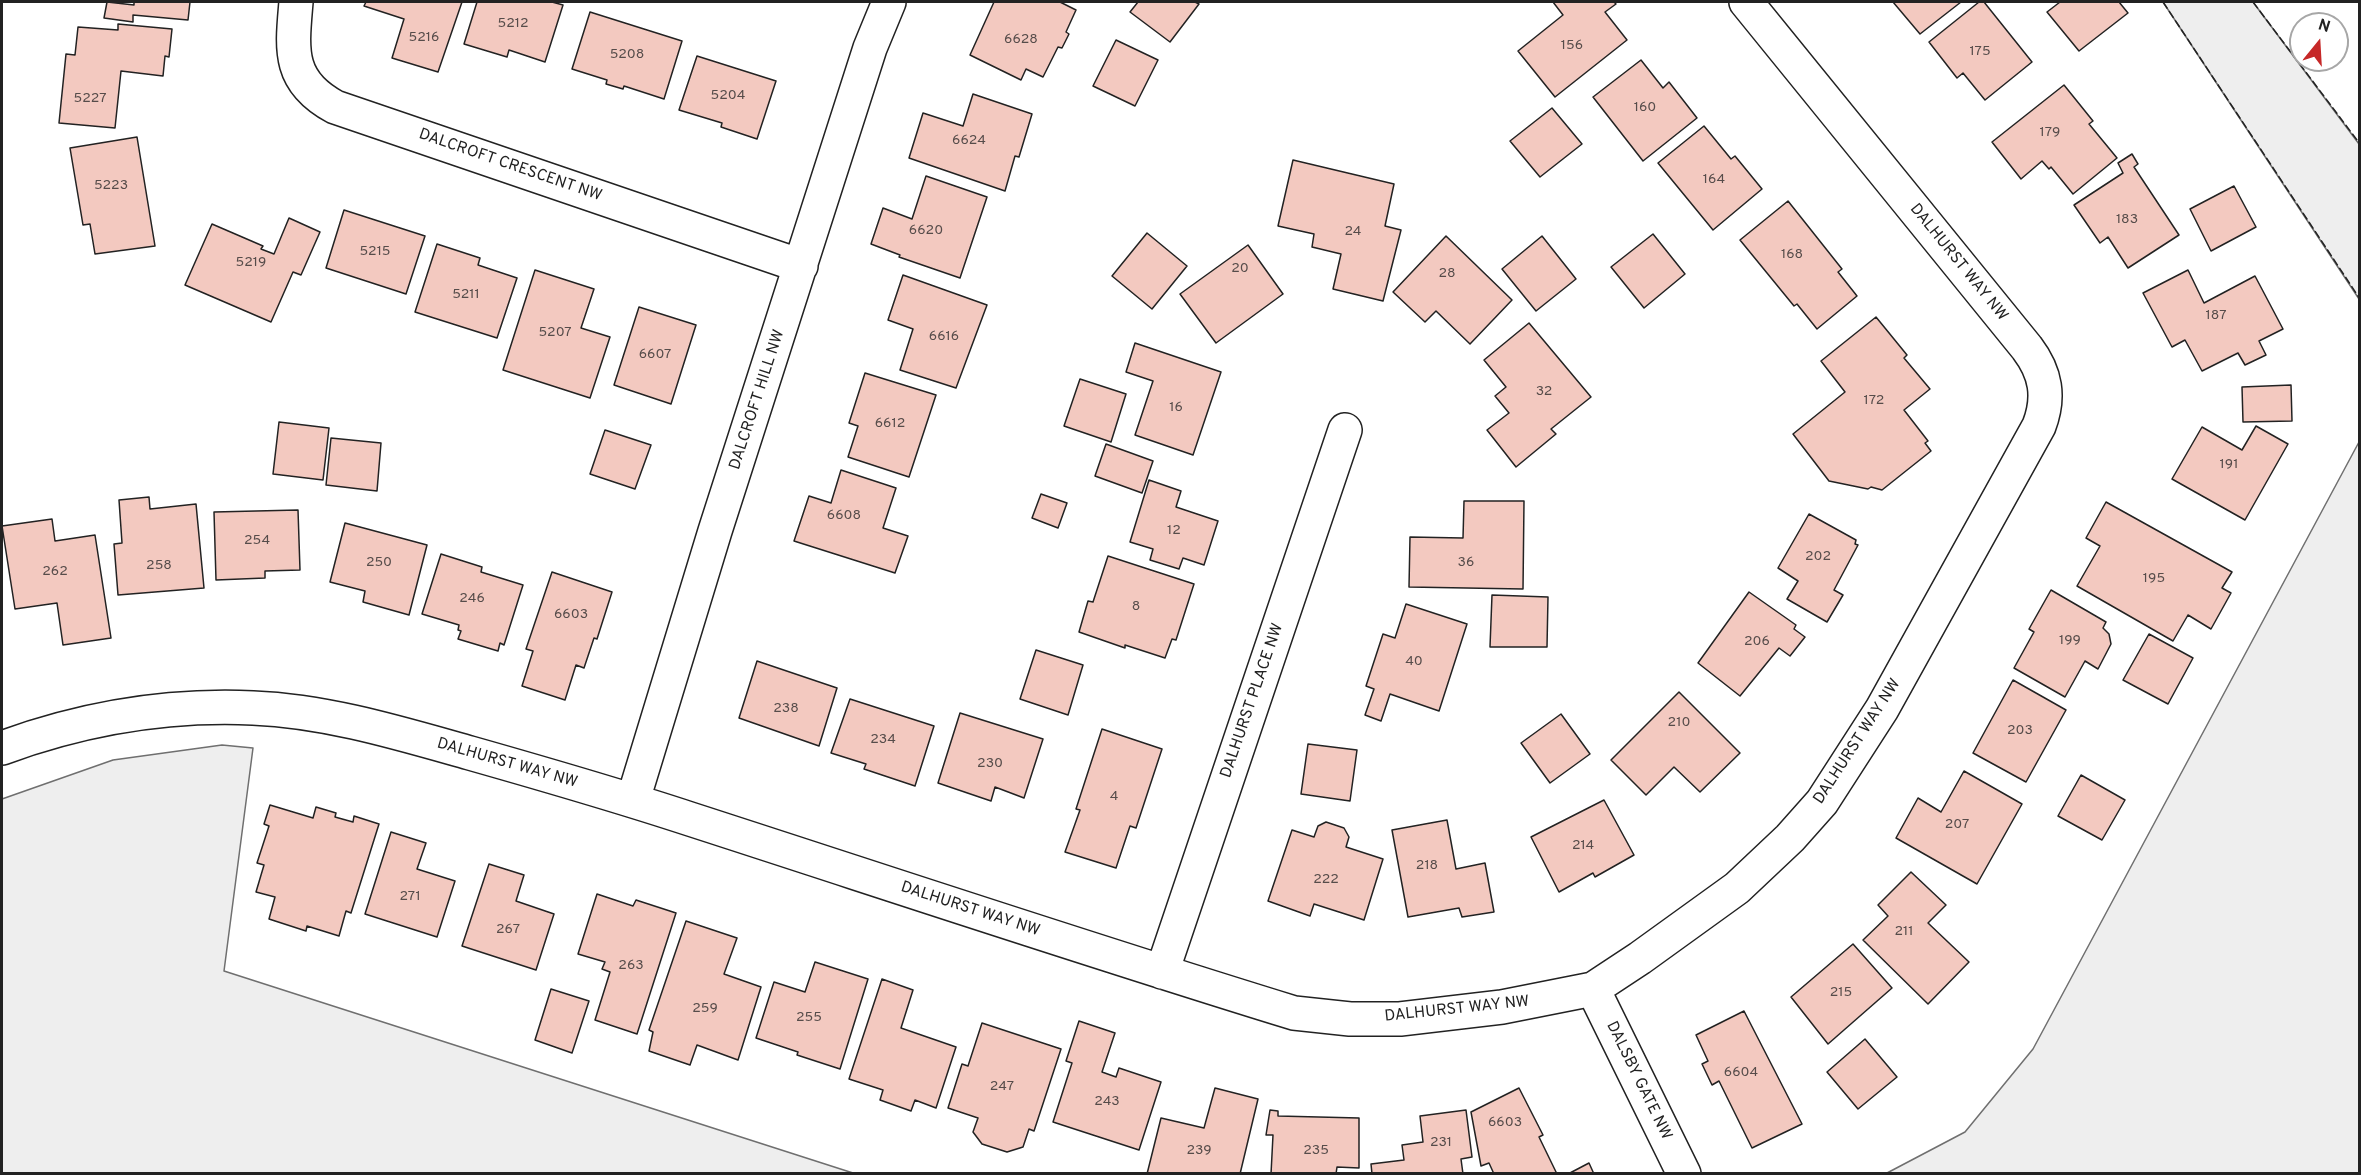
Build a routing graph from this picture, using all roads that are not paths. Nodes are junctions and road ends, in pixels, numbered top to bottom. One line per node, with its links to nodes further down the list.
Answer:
1 (296, 2): 4 (street, DALCROFT CRESCENT NW)
2 (889, 2): 4 (street, DALCROFT HILL NW)
3 (1746, 2): 9 (street, DALHURST WAY NW)
4 (801, 266): 7 (street, DALCROFT HILL NW)
5 (1345, 430): 8 (street, DALHURST PLACE NW)
6 (2, 748): 7 (street, DALHURST WAY NW)
7 (633, 800): 8 (street, DALHURST WAY NW)
8 (1161, 972): 9 (street, DALHURST WAY NW)
9 (1593, 989): 10 (street, DALSBY GATE NW)
10 (1684, 1173)

